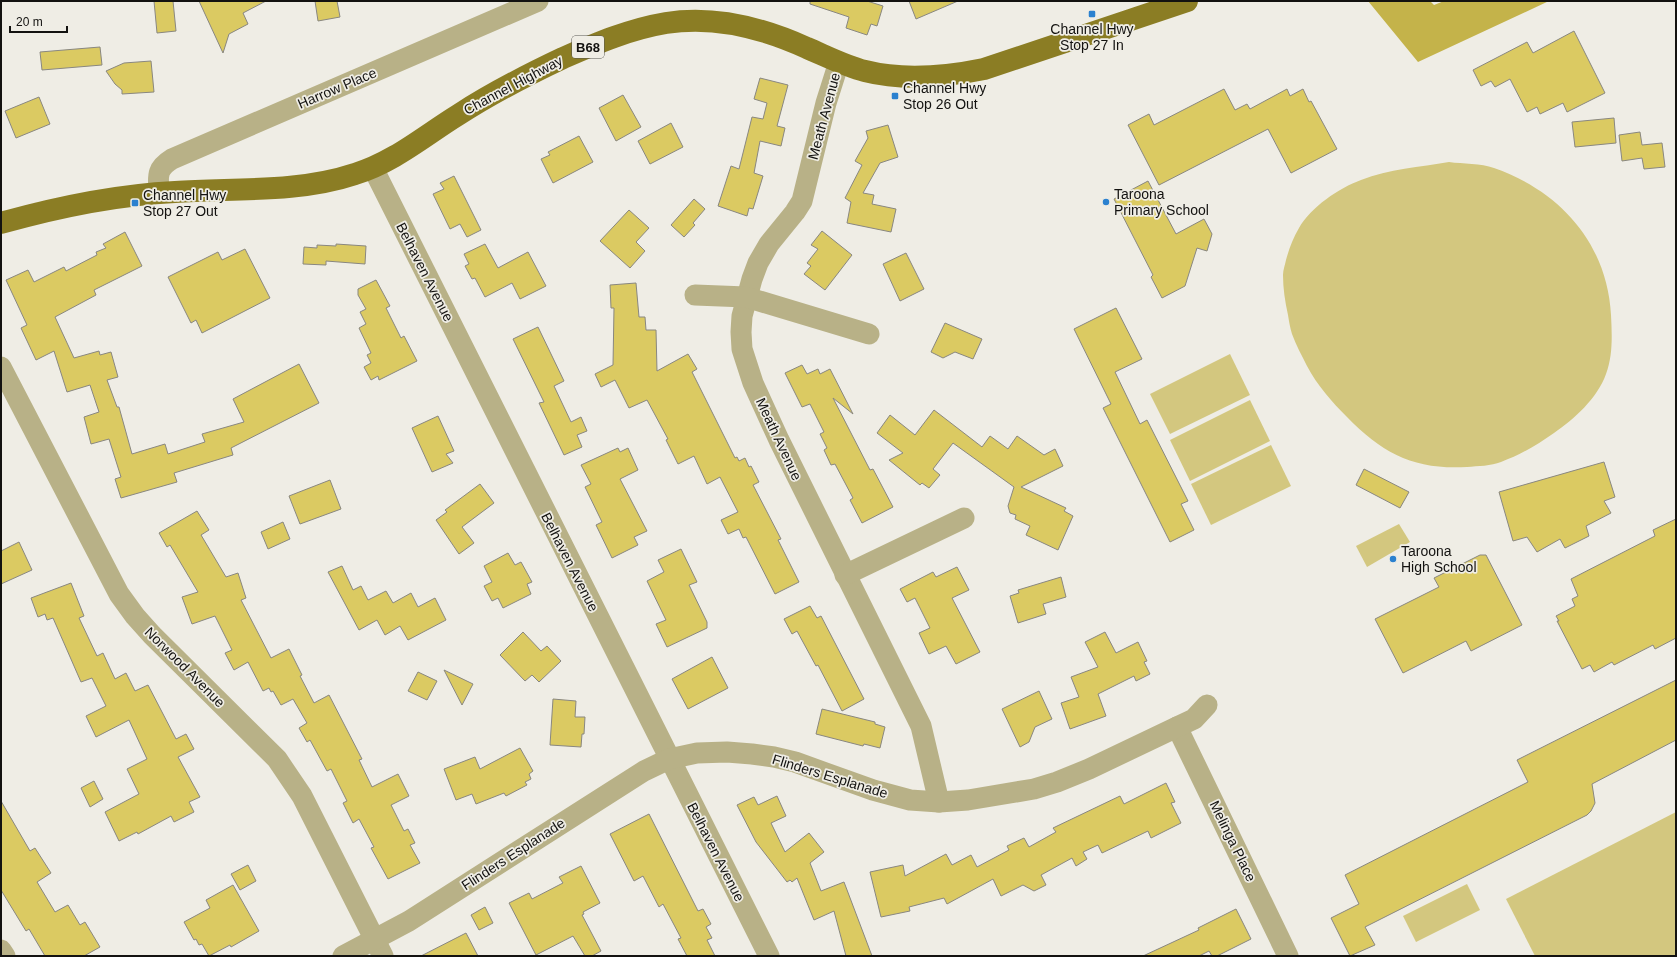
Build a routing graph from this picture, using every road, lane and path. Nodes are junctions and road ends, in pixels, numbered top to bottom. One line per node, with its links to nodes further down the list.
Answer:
1 (538, 1): 5 (street, Harrow Place)
2 (1187, 1): 3 (main road, Channel Highway / B68)
3 (839, 62): 4 (main road, Channel Highway / B68); 8 (street, Meath Avenue)
4 (373, 168): 5 (main road, Channel Highway / B68); 15 (street, Belhaven Avenue)
5 (159, 193): 6 (main road, Channel Highway / B68)
6 (1, 222)
7 (695, 295): 8 (street)
8 (746, 297): 9 (street); 12 (street, Meath Avenue)
9 (869, 334)
10 (1, 367): 17 (street, Norwood Avenue)
11 (964, 518): 12 (street)
12 (845, 575): 16 (street, Meath Avenue)
13 (1207, 705): 14 (street, Flinders Esplanade)
14 (1177, 727): 16 (street, Flinders Esplanade); 22 (street, Melinga Place)
15 (669, 759): 16 (street, Flinders Esplanade); 17 (street, Flinders Esplanade); 21 (street, Belhaven Avenue)
16 (939, 802)
17 (379, 948): 20 (street, Flinders Esplanade)
18 (1, 950): 19 (street)
19 (5, 956)
20 (343, 956)
21 (769, 956)
22 (1288, 956)

